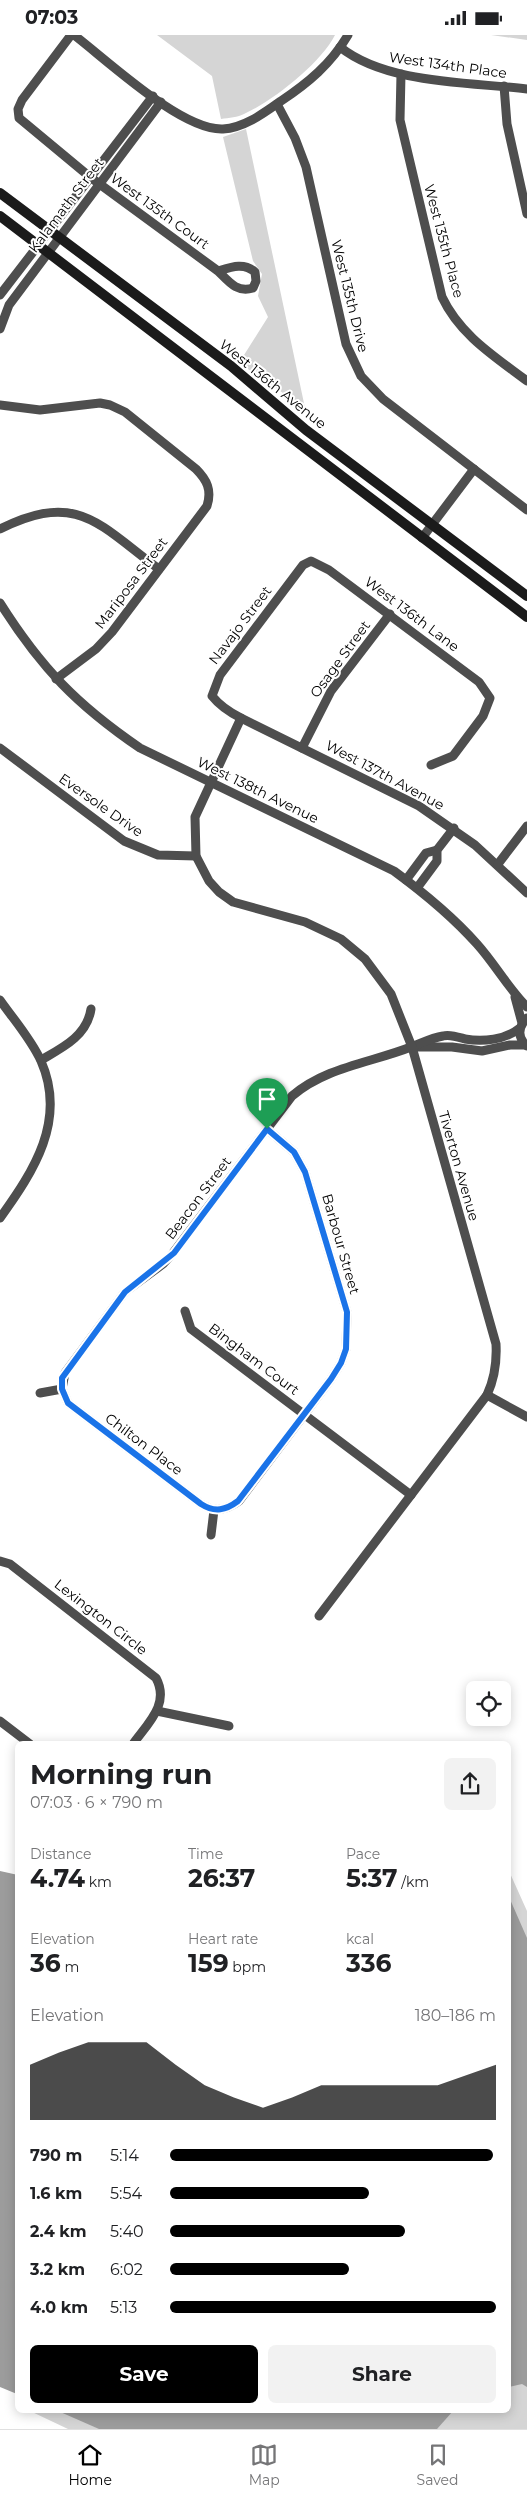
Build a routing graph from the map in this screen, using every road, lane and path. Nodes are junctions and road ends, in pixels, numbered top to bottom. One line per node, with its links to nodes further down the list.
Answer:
1 (73, 35): 7 (street); 10 (street, West 135th Court)
2 (348, 35): 3 (street)
3 (340, 47): 4 (street, West 134th Place); 9 (street)
4 (401, 74): 5 (street, West 134th Place); 22 (street, West 135th Place)
5 (504, 87): 6 (street, West 134th Place); 13 (street)
6 (527, 89)
7 (153, 96): 8 (street); 10 (street, Kalamath Street)
8 (161, 101): 9 (street); 11 (street, Kalamath Street)
9 (277, 104): 24 (street, West 135th Drive)
10 (90, 177): 11 (street, West 135th Court); 15 (street, Kalamath Street)
11 (100, 184): 16 (street, Kalamath Street); 19 (street, West 135th Court)
12 (0, 193): 15 (main road, West 136th Avenue)
13 (527, 214)
14 (0, 216): 17 (main road)
15 (50, 230): 16 (main road, West 136th Avenue); 17 (street, Kalamath Street)
16 (60, 238): 18 (street, Kalamath Street); 26 (main road, West 136th Avenue)
17 (38, 245): 18 (main road); 20 (street, Kalamath Street)
18 (48, 253): 21 (street, Kalamath Street); 28 (main road)
19 (218, 271)
20 (0, 295)
21 (0, 328)
22 (527, 381)
23 (0, 405): 30 (street, Mariposa Street)
24 (474, 469): 25 (street, West 135th Drive); 26 (street)
25 (527, 510)
26 (432, 525): 28 (street); 31 (main road, West 136th Avenue)
27 (0, 529): 30 (street)
28 (422, 538): 34 (main road)
29 (311, 561): 33 (street, West 136th Lane); 36 (street, Navajo Street)
30 (159, 569): 35 (street, Mariposa Street)
31 (527, 596)
32 (0, 603): 35 (street, West 138th Avenue)
33 (390, 615): 38 (street, Osage Street); 39 (street, West 136th Lane)
34 (527, 617)
35 (56, 679): 40 (street, West 138th Avenue)
36 (241, 718): 38 (street, West 137th Avenue); 40 (street)
37 (0, 748): 44 (street, Eversole Drive)
38 (302, 748): 42 (street, West 137th Avenue)
39 (431, 765)
40 (211, 783): 44 (street, Tiverton Avenue); 46 (street, West 138th Avenue)
41 (527, 826): 45 (street)
42 (454, 828): 43 (street); 45 (street, West 137th Avenue)
43 (437, 850): 46 (street); 47 (street)
44 (196, 856): 55 (street, Tiverton Avenue)
45 (498, 865): 48 (street, West 137th Avenue)
46 (406, 880): 47 (street, West 138th Avenue)
47 (417, 888): 49 (street, West 138th Avenue)
48 (527, 893)
49 (513, 992): 51 (street, West 138th Avenue); 53 (street, West 138th Avenue)
50 (0, 1000): 56 (street)
51 (527, 1007)
52 (91, 1009): 56 (street)
53 (523, 1023): 54 (street, West 138th Avenue); 55 (street, Beacon Street)
54 (526, 1046): 55 (street, Beacon Street)
55 (412, 1047): 57 (street, Beacon Street); 62 (street, Tiverton Avenue)
56 (41, 1060): 58 (street)
57 (267, 1129): 60 (street, Beacon Street); 63 (street, Barbour Street)
58 (0, 1218)
59 (185, 1311): 63 (street, Bingham Court)
60 (62, 1389): 61 (street); 66 (street, Chilton Place)
61 (40, 1393)
62 (487, 1395): 64 (street); 65 (street, Tiverton Avenue)
63 (304, 1413): 65 (street, Bingham Court); 66 (street, Barbour Street)
64 (527, 1417)
65 (412, 1495): 69 (street, Tiverton Avenue)
66 (214, 1510): 67 (street)
67 (211, 1535)
68 (0, 1561): 70 (street, Lexington Circle)
69 (319, 1616)
70 (157, 1711): 72 (street); 74 (street, Lexington Circle)
71 (0, 1721): 73 (street)
72 (229, 1726)
73 (26, 1741)
74 (135, 1741)

